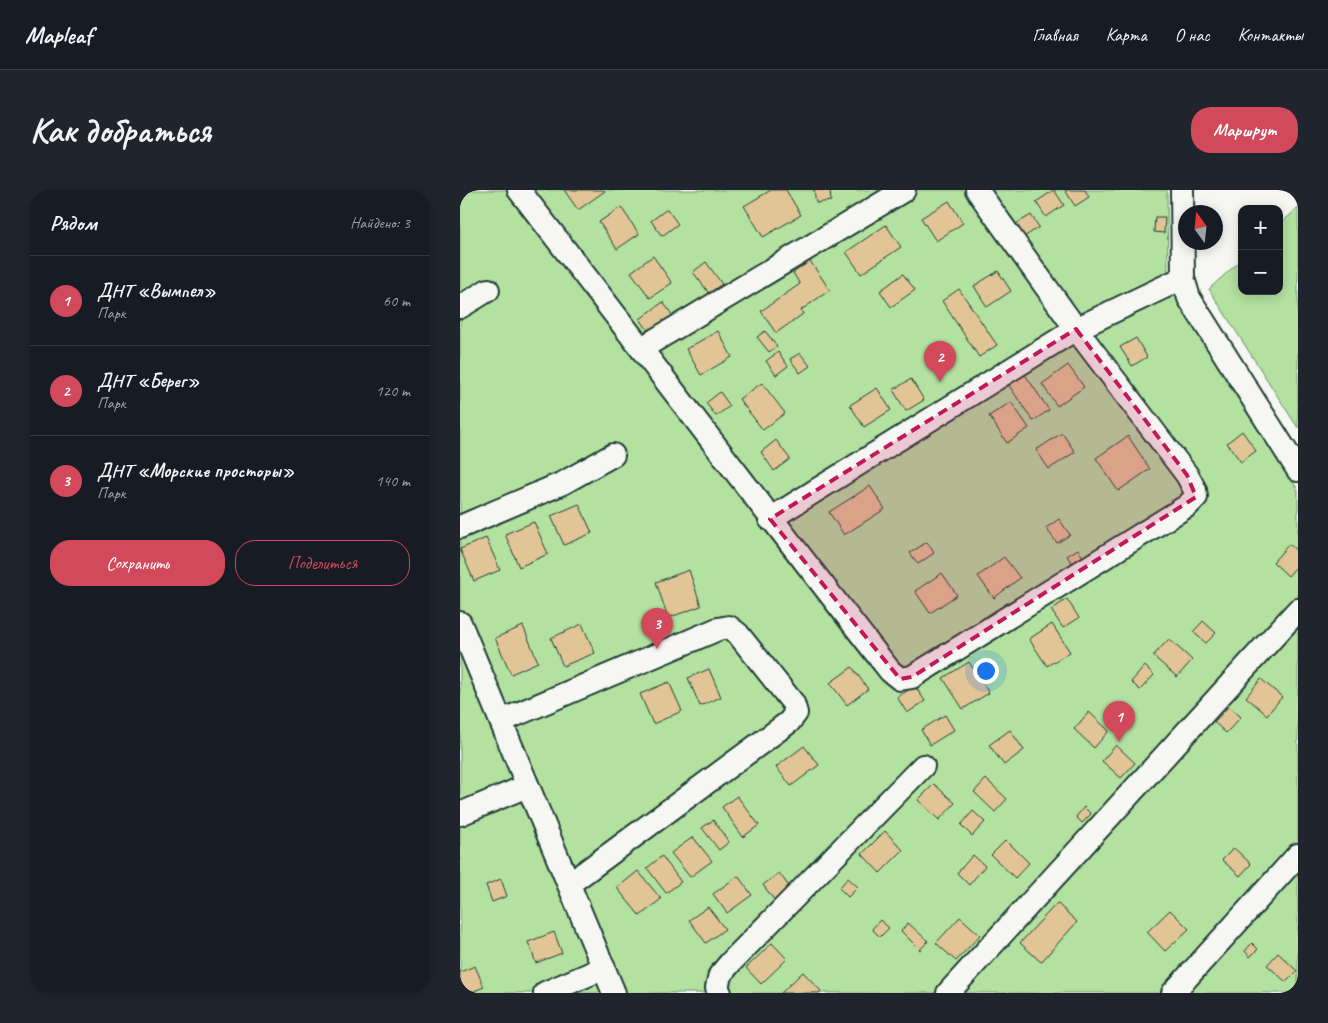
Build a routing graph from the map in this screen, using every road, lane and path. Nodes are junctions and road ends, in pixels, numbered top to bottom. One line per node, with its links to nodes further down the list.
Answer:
1 (519, 190): 9 (street)
2 (904, 190): 9 (street)
3 (977, 190): 8 (street)
4 (1182, 190): 5 (street)
5 (1183, 278): 8 (street); 11 (street)
6 (488, 290): 7 (street)
7 (460, 308)
8 (1076, 329): 12 (street); 12 (street)
9 (642, 348): 12 (street)
10 (613, 455): 13 (street)
11 (1298, 470)
12 (770, 519)
13 (460, 527)
14 (1298, 610): 26 (street)
15 (460, 623): 16 (street)
16 (501, 721): 18 (street); 21 (street)
17 (923, 766): 25 (street)
18 (527, 786): 19 (street); 21 (street)
19 (460, 814)
20 (1298, 855): 27 (street)
21 (569, 884): 22 (street)
22 (604, 968): 23 (street); 24 (street)
23 (544, 993)
24 (614, 993)
25 (720, 993)
26 (948, 993)
27 (1173, 993)

